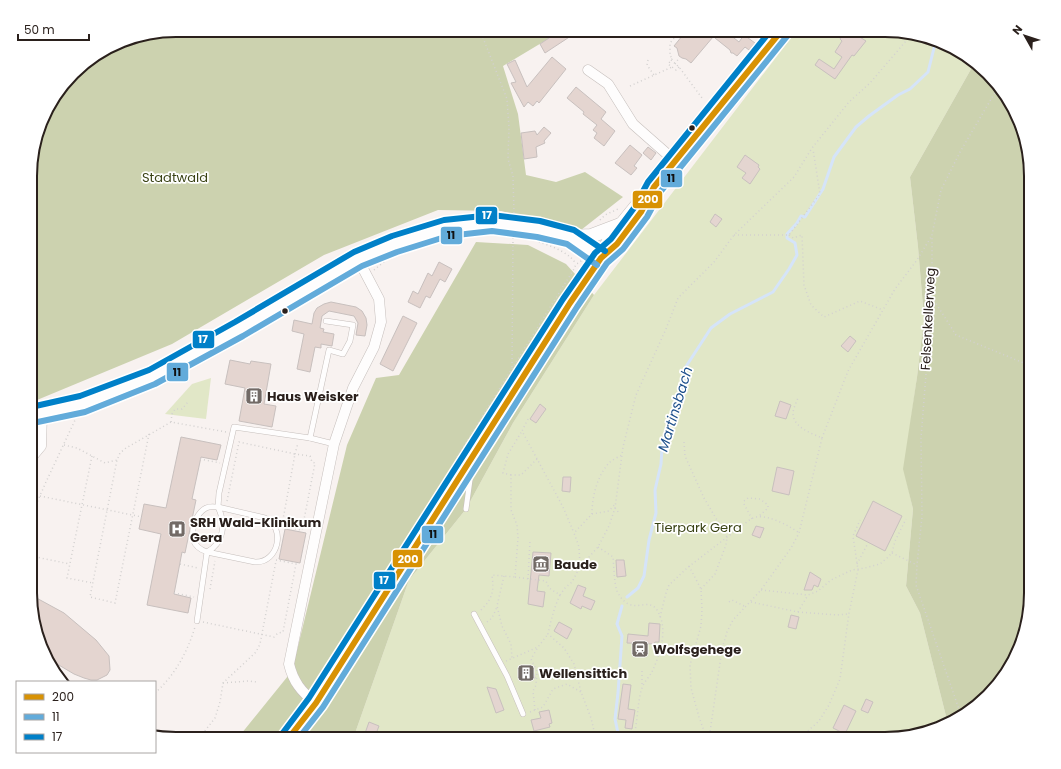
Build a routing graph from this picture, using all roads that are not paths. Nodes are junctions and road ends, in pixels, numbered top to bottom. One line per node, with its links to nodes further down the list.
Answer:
1 (776, 37): 3 (main road)
2 (588, 70): 3 (street)
3 (675, 161): 4 (main road)
4 (654, 187): 5 (main road); 7 (main road)
5 (621, 225): 6 (main road); 7 (main road)
6 (570, 237): 7 (main road); 8 (main road)
7 (601, 258): 14 (main road)
8 (358, 259): 10 (main road); 12 (street)
9 (326, 321): 11 (lane)
10 (37, 414): 13 (street)
11 (310, 438): 12 (lane); 15 (lane)
12 (334, 444): 20 (street)
13 (37, 451)
14 (462, 473): 16 (lane); 20 (main road)
15 (218, 507): 17 (lane); 17 (lane); 17 (lane)
16 (466, 509)
17 (207, 552): 19 (lane)
18 (474, 614): 21 (lane)
19 (197, 621)
20 (316, 703): 22 (main road)
21 (523, 714)
22 (293, 732)

